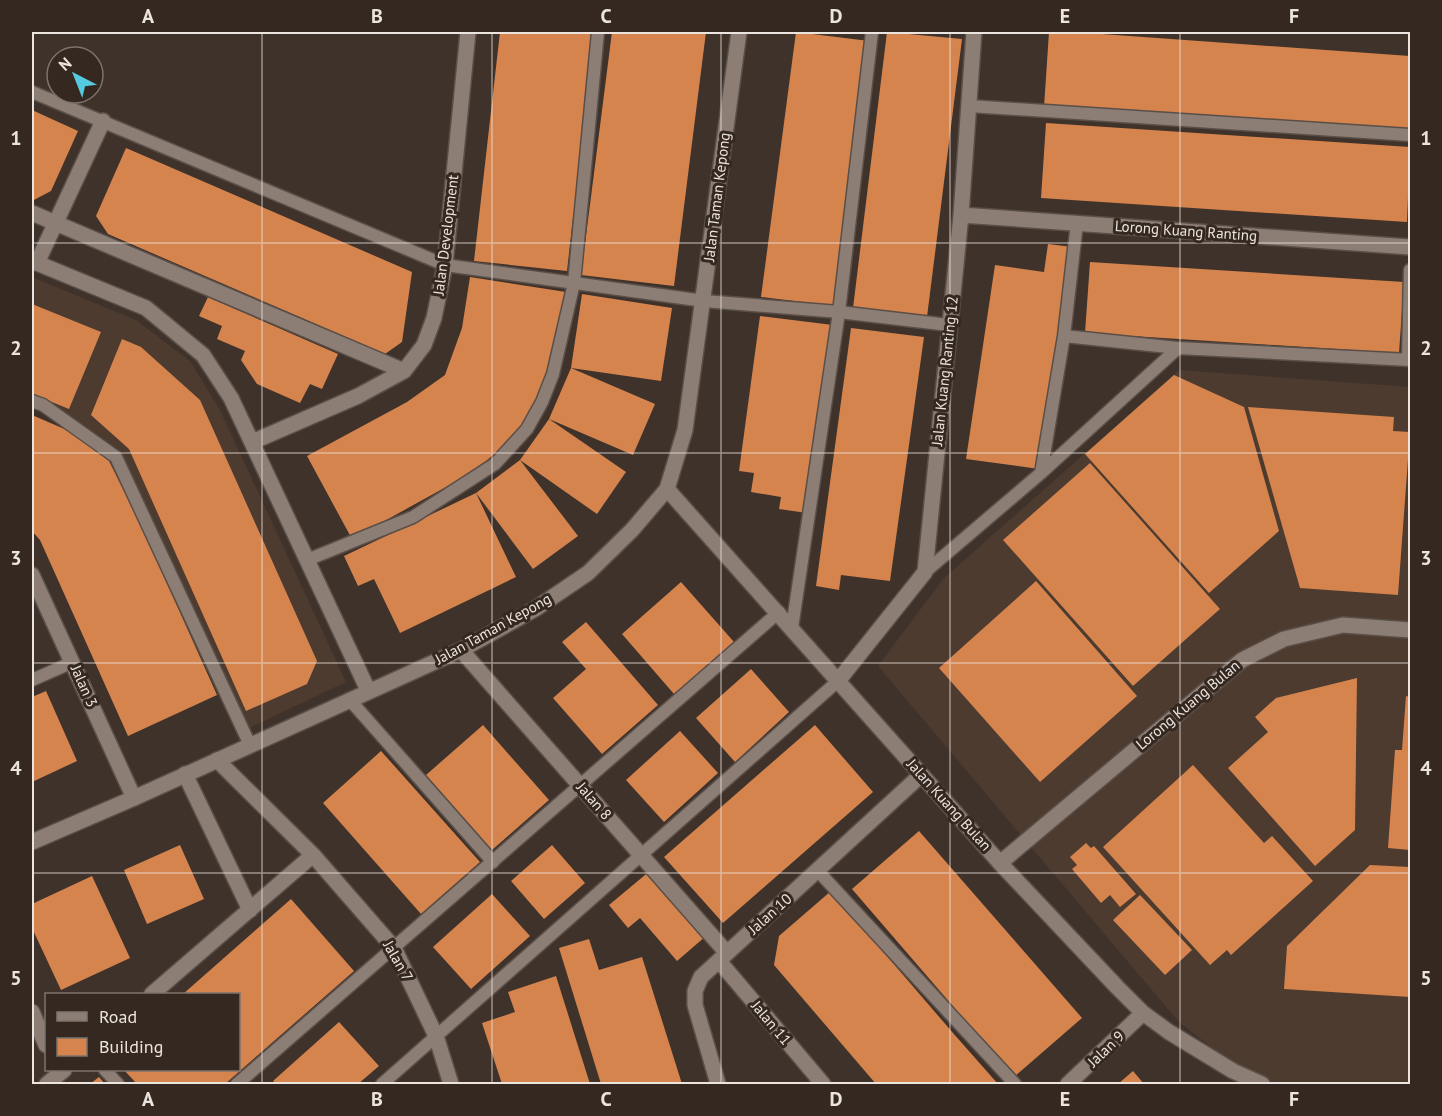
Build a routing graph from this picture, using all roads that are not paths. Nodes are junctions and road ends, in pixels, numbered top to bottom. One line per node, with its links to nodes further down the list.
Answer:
1 (468, 32): 16 (street, Jalan Development)
2 (598, 32): 18 (lane)
3 (739, 32): 19 (street, Jalan Taman Kepong)
4 (872, 32): 20 (lane)
5 (974, 32): 7 (street, Jalan Kuang Ranting 12)
6 (32, 92): 8 (lane)
7 (969, 106): 9 (lane); 11 (street, Jalan Kuang Ranting 12)
8 (103, 121): 12 (street); 16 (lane)
9 (1410, 135)
10 (32, 213): 12 (street)
11 (961, 215): 13 (street, Lorong Kuang Ranting); 21 (street, Jalan Kuang Ranting 12)
12 (56, 223): 15 (street); 25 (street)
13 (1077, 223): 14 (street, Lorong Kuang Ranting); 22 (lane)
14 (1410, 247)
15 (34, 262): 27 (street)
16 (445, 265): 18 (lane); 25 (street, Jalan Development)
17 (1410, 270): 24 (lane)
18 (574, 283): 19 (lane); 30 (lane)
19 (704, 301): 20 (lane); 29 (street, Jalan Taman Kepong)
20 (839, 312): 21 (lane); 34 (lane)
21 (949, 325): 31 (street, Jalan Kuang Ranting 12)
22 (1064, 336): 23 (lane); 28 (lane)
23 (1178, 348): 24 (lane); 28 (lane)
24 (1409, 360)
25 (404, 371): 27 (street, Jalan Development)
26 (32, 400): 42 (lane)
27 (252, 442): 30 (street)
28 (1041, 473): 31 (lane)
29 (667, 489): 33 (street, Jalan Kuang Bulan); 36 (street, Jalan Taman Kepong)
30 (307, 560): 40 (street)
31 (925, 572): 39 (street)
32 (32, 575): 37 (street, Jalan 3)
33 (779, 612): 34 (street, Jalan Kuang Bulan); 46 (lane)
34 (792, 628): 39 (street, Jalan Kuang Bulan)
35 (1410, 630): 52 (street, Lorong Kuang Bulan)
36 (461, 650): 40 (street, Jalan Taman Kepong); 46 (street, Jalan 8)
37 (73, 662): 38 (lane); 47 (street, Jalan 3)
38 (32, 680)
39 (838, 681): 45 (street, Jalan Kuang Bulan); 50 (lane)
40 (368, 690): 41 (street, Jalan Taman Kepong)
41 (349, 699): 42 (street, Jalan Taman Kepong); 51 (lane)
42 (250, 745): 43 (street, Jalan Taman Kepong)
43 (217, 760): 44 (street, Jalan Taman Kepong); 49 (street, Jalan 7)
44 (185, 774): 47 (street, Jalan Taman Kepong); 54 (street)
45 (921, 775): 52 (street, Jalan Kuang Bulan); 53 (street, Jalan 10)
46 (580, 785): 50 (street, Jalan 8); 51 (lane)
47 (134, 798): 48 (street, Jalan Taman Kepong)
48 (32, 842)
49 (313, 855): 54 (street); 55 (street, Jalan 7)
50 (641, 855): 56 (street, Jalan 8); 60 (lane)
51 (493, 861): 55 (lane)
52 (1000, 863): 59 (street, Jalan Kuang Bulan)
53 (818, 871): 56 (street, Jalan 10); 71 (lane)
54 (250, 910): 57 (street)
55 (394, 948): 60 (street, Jalan 7); 66 (lane)
56 (723, 957): 69 (street, Jalan 10); 70 (street, Jalan 11)
57 (153, 993)
58 (32, 1012): 61 (street)
59 (1143, 1013): 72 (street, Jalan 9); 73 (street, Jalan Kuang Bulan)
60 (436, 1036): 67 (lane); 68 (street, Jalan 7)
61 (45, 1043)
62 (60, 1071): 64 (street)
63 (106, 1071): 65 (lane)
64 (47, 1084)
65 (118, 1084)
66 (237, 1084)
67 (382, 1084)
68 (451, 1084)
69 (718, 1084)
70 (823, 1084)
71 (1015, 1084)
72 (1068, 1084)
73 (1262, 1084)

